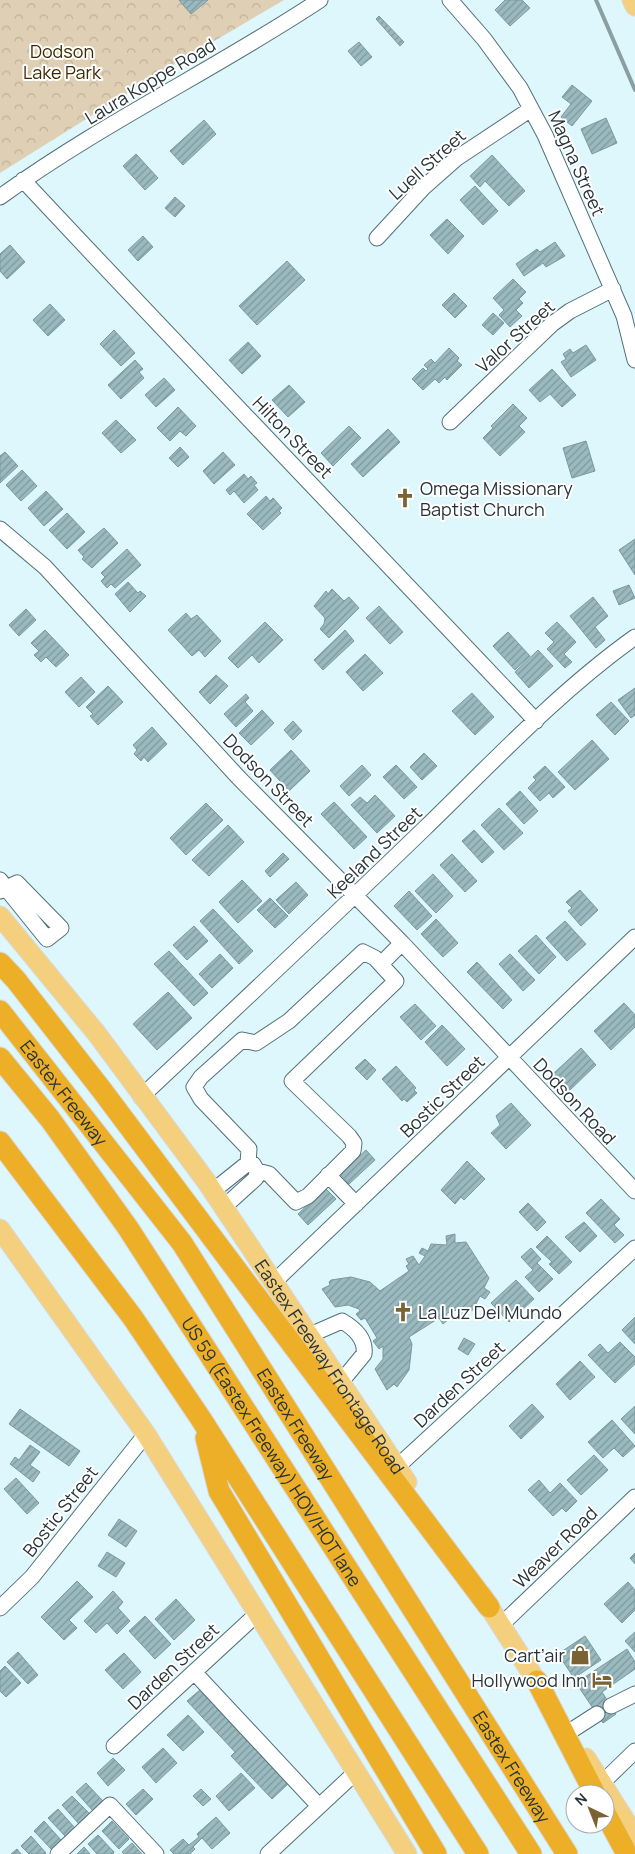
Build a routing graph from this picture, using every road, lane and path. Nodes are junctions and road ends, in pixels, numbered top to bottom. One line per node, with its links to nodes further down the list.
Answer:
1 (320, 0): 6 (street, Laura Koppe Road)
2 (450, 0): 5 (street, Magna Street)
3 (632, 0): 4 (main road)
4 (635, 6)
5 (532, 108): 8 (street, Luell Street); 9 (street, Magna Street)
6 (23, 180): 7 (street, Laura Koppe Road); 14 (street, Hilton Street)
7 (0, 197)
8 (377, 238)
9 (613, 289): 10 (street, Magna Street); 11 (street, Valor Street)
10 (635, 360)
11 (450, 422)
12 (0, 529): 15 (street, Dodson Street)
13 (635, 637): 14 (street, Keeland Street)
14 (536, 721): 15 (street, Keeland Street)
15 (355, 896): 18 (street, Dodson Street); 22 (street, Keeland Street)
16 (0, 916): 26 (main road, Eastex Freeway Frontage Road)
17 (635, 936): 24 (street, Bostic Street)
18 (402, 943): 20 (street); 24 (street, Dodson Street)
19 (0, 963): 43 (highway)
20 (381, 964): 25 (street); 29 (street)
21 (0, 1012): 70 (highway, Eastex Freeway)
22 (200, 1042): 25 (street); 26 (street, Keeland Street)
23 (0, 1058): 69 (highway, US 59 (Eastex Freeway) HOV/HOT lane)
24 (509, 1058): 31 (street, Dodson Road); 32 (street, Bostic Street)
25 (217, 1062): 28 (street)
26 (141, 1097): 30 (main road, Eastex Freeway Frontage Road)
27 (0, 1142): 39 (highway)
28 (253, 1167): 29 (street); 30 (street); 33 (street)
29 (328, 1175): 32 (street)
30 (213, 1191): 33 (main road, Eastex Freeway Frontage Road)
31 (635, 1191)
32 (356, 1204): 36 (street, Bostic Street)
33 (224, 1207): 36 (main road, Eastex Freeway Frontage Road)
34 (1, 1234): 40 (main road)
35 (635, 1248): 41 (street, Darden Street)
36 (275, 1282): 37 (main road, Eastex Freeway Frontage Road)
37 (310, 1335): 38 (main road, Eastex Freeway Frontage Road); 38 (street)
38 (341, 1382): 41 (main road, Eastex Freeway Frontage Road)
39 (201, 1419): 67 (highway); 68 (highway)
40 (146, 1434): 44 (street, Bostic Street); 45 (main road)
41 (397, 1467): 43 (main road, Eastex Freeway Frontage Road)
42 (635, 1497): 46 (street, Weaver Road)
43 (489, 1607): 46 (main road, Eastex Freeway Frontage Road)
44 (0, 1608)
45 (258, 1613): 47 (street, Darden Street); 55 (main road)
46 (501, 1625): 48 (main road, Eastex Freeway Frontage Road)
47 (194, 1672): 53 (street, Darden Street); 59 (street)
48 (536, 1681): 52 (main road, Eastex Freeway Frontage Road); 56 (highway)
49 (635, 1694): 50 (street)
50 (611, 1706)
51 (597, 1714): 52 (street)
52 (569, 1732): 57 (main road, Eastex Freeway Frontage Road)
53 (114, 1746)
54 (635, 1752): 58 (street)
55 (356, 1772): 59 (street); 66 (main road)
56 (596, 1784)
57 (596, 1784)
58 (604, 1784)
59 (319, 1806): 65 (street)
60 (615, 1810): 62 (main road, Eastex Freeway Frontage Road)
61 (615, 1833): 71 (highway)
62 (635, 1836)
63 (58, 1854): 64 (street)
64 (156, 1854)
65 (268, 1854)
66 (407, 1854)
67 (436, 1854)
68 (478, 1854)
69 (531, 1854)
70 (567, 1854)
71 (626, 1854)

